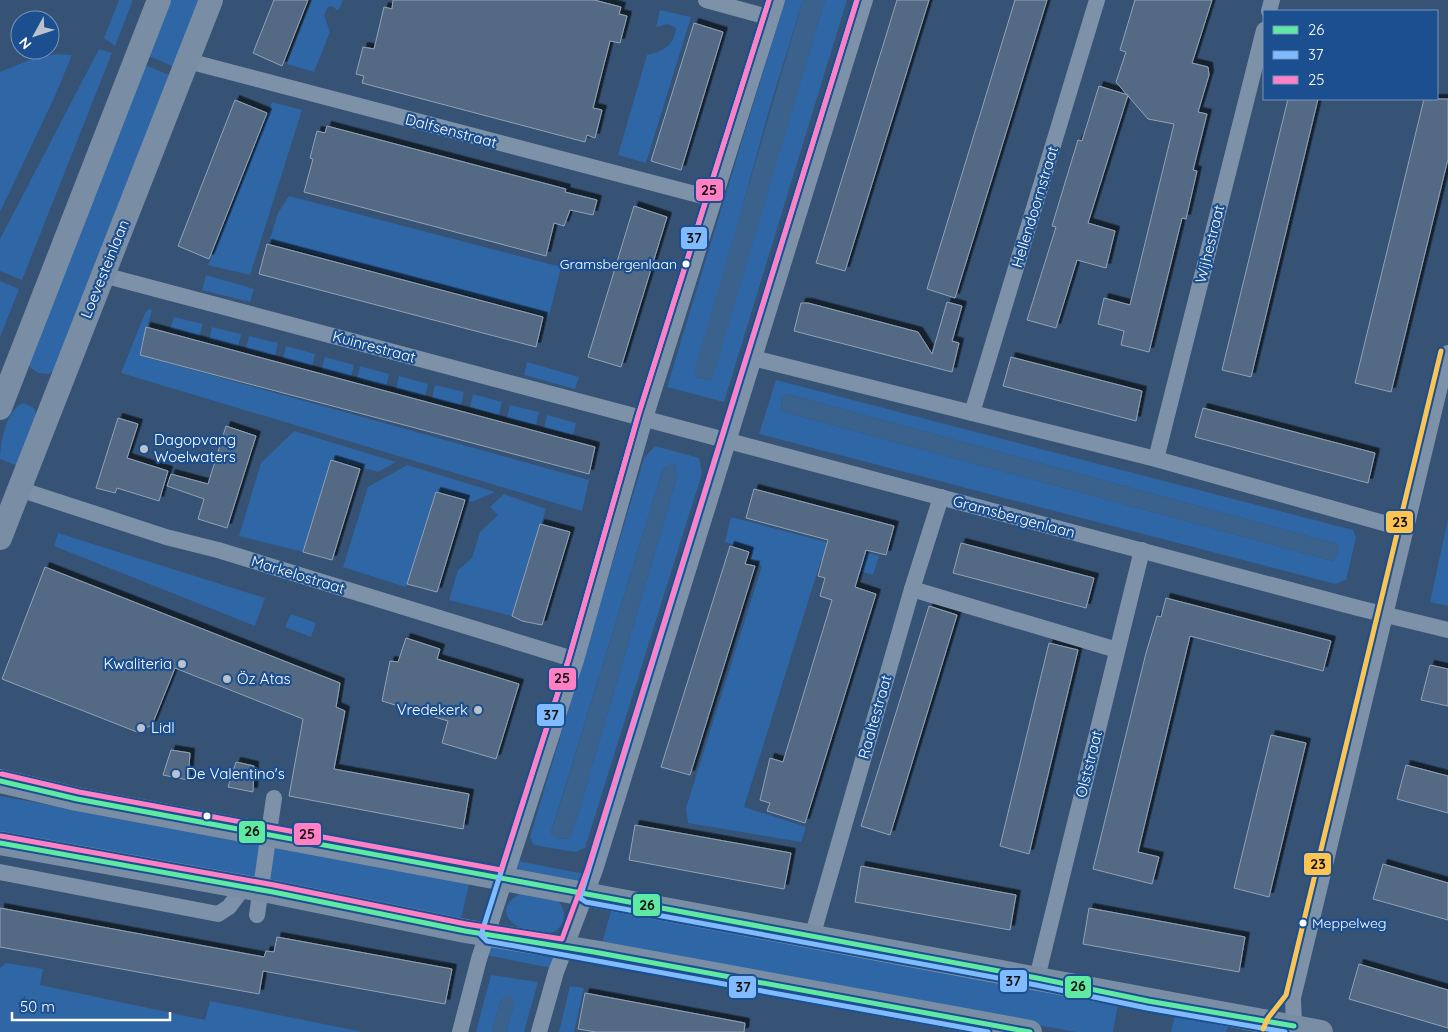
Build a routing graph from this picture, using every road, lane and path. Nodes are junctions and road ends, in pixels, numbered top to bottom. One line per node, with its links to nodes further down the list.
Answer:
1 (159, 0): 14 (main road)
2 (211, 0): 9 (main road, Loevesteinlaan)
3 (706, 0): 7 (street)
4 (777, 0): 7 (street)
5 (865, 0): 13 (street)
6 (1098, 0): 15 (street, Hellendoornstraat)
7 (771, 18): 10 (street)
8 (1263, 34): 18 (street, Wijhestraat)
9 (188, 61): 10 (street, Dalfsenstraat); 11 (main road, Loevesteinlaan)
10 (714, 200): 16 (street)
11 (103, 275): 16 (street, Kuinrestraat); 19 (main road, Loevesteinlaan)
12 (1448, 352): 21 (street)
13 (753, 358): 15 (street); 17 (street)
14 (0, 408)
15 (972, 413): 18 (street)
16 (645, 418): 17 (street, Gramsbergenlaan); 28 (street)
17 (728, 440): 20 (street, Gramsbergenlaan); 36 (street)
18 (1156, 459): 21 (street)
19 (19, 489): 22 (main road, Loevesteinlaan); 28 (street, Markelostraat)
20 (942, 497): 23 (street, Gramsbergenlaan); 24 (street, Raaltestraat)
21 (1405, 529): 25 (street)
22 (0, 538)
23 (1142, 550): 25 (street, Gramsbergenlaan); 27 (street, Olststraat)
24 (912, 589): 27 (street); 39 (street, Raaltestraat)
25 (1384, 614): 26 (street, Gramsbergenlaan); 42 (street)
26 (1448, 630)
27 (1117, 650): 41 (street, Olststraat)
28 (576, 660): 34 (street)
29 (0, 781): 31 (main road)
30 (274, 798): 31 (street)
31 (275, 835): 34 (main road); 35 (street)
32 (0, 843): 35 (main road)
33 (0, 872): 35 (street)
34 (506, 879): 36 (main road); 38 (street)
35 (259, 890): 37 (street); 38 (main road)
36 (587, 895): 39 (main road); 40 (street)
37 (257, 915)
38 (488, 934): 40 (main road); 43 (street)
39 (812, 937): 41 (main road)
40 (567, 947): 44 (street); 45 (main road)
41 (1037, 978): 42 (main road)
42 (1283, 1028): 46 (main road)
43 (460, 1032)
44 (539, 1032)
45 (1030, 1032)
46 (1321, 1032)

